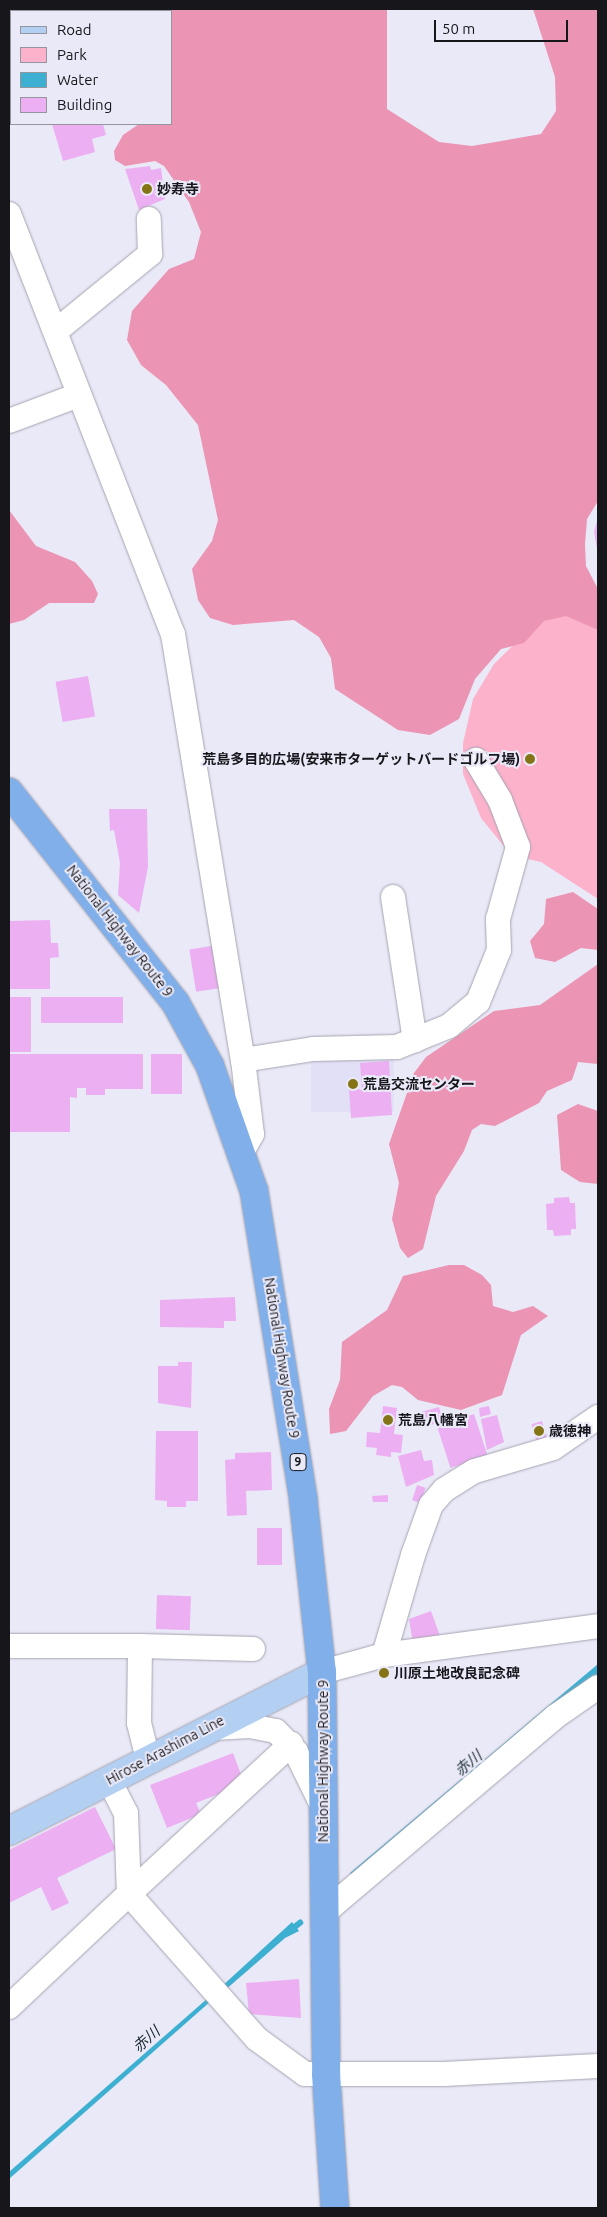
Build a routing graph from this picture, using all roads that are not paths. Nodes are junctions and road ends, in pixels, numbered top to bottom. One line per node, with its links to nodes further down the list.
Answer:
1 (9, 214): 3 (street)
2 (149, 219): 3 (street)
3 (56, 331): 4 (street)
4 (79, 395): 5 (street); 10 (street)
5 (9, 421)
6 (476, 760): 9 (street)
7 (9, 792): 11 (highway, National Highway Route 9 / 9)
8 (393, 897): 9 (street)
9 (415, 1040): 10 (street)
10 (243, 1060): 11 (street)
11 (243, 1150): 18 (highway, National Highway Route 9 / 9)
12 (598, 1417): 17 (street)
13 (598, 1626): 17 (street)
14 (9, 1646): 15 (street)
15 (140, 1646): 16 (street); 22 (street)
16 (252, 1649)
17 (384, 1654): 18 (street)
18 (322, 1672): 20 (main road, Hirose Arashima Line); 24 (highway, National Highway Route 9 / 9)
19 (598, 1687): 27 (street)
20 (204, 1730): 21 (street); 22 (main road, Hirose Arashima Line)
21 (291, 1744): 24 (street); 26 (street)
22 (148, 1759): 23 (main road, Hirose Arashima Line)
23 (109, 1780): 25 (main road, Hirose Arashima Line); 26 (street)
24 (323, 1810): 27 (highway, National Highway Route 9 / 9)
25 (9, 1831)
26 (130, 1894): 28 (street); 30 (street)
27 (325, 1912): 30 (highway, National Highway Route 9 / 9)
28 (9, 2007)
29 (598, 2066): 30 (street)
30 (326, 2074): 31 (highway, National Highway Route 9 / 9)
31 (335, 2208)

